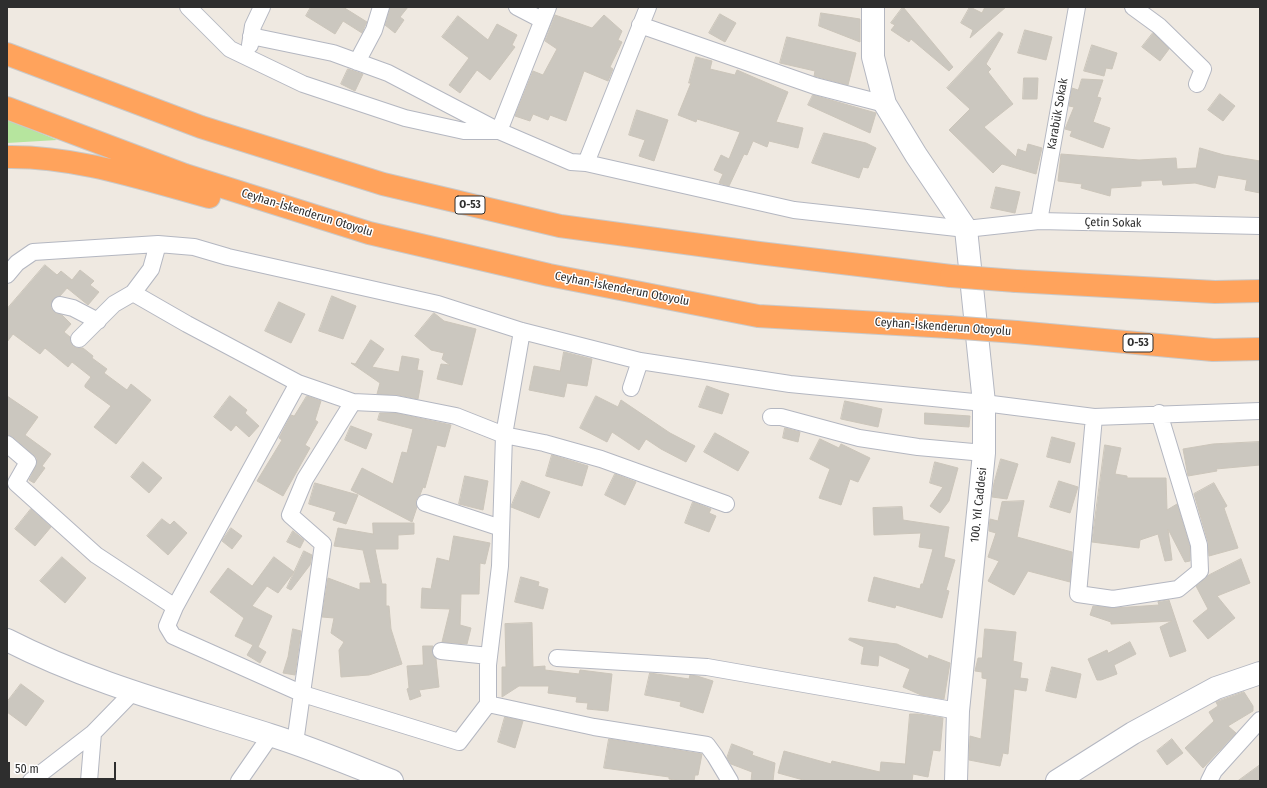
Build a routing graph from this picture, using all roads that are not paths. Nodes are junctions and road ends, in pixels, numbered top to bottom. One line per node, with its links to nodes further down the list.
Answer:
1 (188, 7): 13 (street)
2 (262, 7): 11 (street)
3 (381, 7): 14 (street)
4 (517, 7): 9 (street)
5 (648, 7): 10 (street)
6 (873, 7): 16 (street)
7 (1077, 7): 21 (street, Karabük Sokak)
8 (1132, 7): 15 (street)
9 (545, 13): 18 (street)
10 (640, 25): 16 (street); 20 (street)
11 (251, 36): 13 (street); 14 (street, Çetin Sokak)
12 (7, 54): 27 (highway, O-53, bridge)
13 (248, 58): 18 (street)
14 (357, 62): 18 (street, Çetin Sokak)
15 (1197, 84)
16 (885, 104): 23 (street)
17 (7, 108): 26 (highway, Ceyhan-İskenderun Otoyolu / O-53)
18 (499, 132): 20 (street, Çetin Sokak)
19 (7, 157): 26 (highway)
20 (586, 163): 23 (street, Çetin Sokak)
21 (1039, 221): 22 (street, Çetin Sokak); 23 (street, Çetin Sokak)
22 (1260, 226)
23 (966, 229): 38 (street, 100. Yıl Caddesi)
24 (158, 244): 25 (street); 28 (street); 31 (street)
25 (7, 275)
26 (549, 275): 33 (highway, Ceyhan-İskenderun Otoyolu / O-53, bridge)
27 (1260, 291)
28 (133, 293): 30 (street); 35 (street)
29 (60, 305): 30 (street)
30 (98, 321): 32 (street)
31 (522, 331): 34 (street); 43 (street)
32 (79, 339)
33 (1260, 349)
34 (640, 361): 36 (street); 38 (street)
35 (298, 383): 37 (street); 49 (street)
36 (631, 388)
37 (353, 402): 43 (street); 56 (street)
38 (984, 403): 42 (street); 45 (street, 100. Yıl Caddesi)
39 (1260, 411): 40 (street)
40 (1159, 413): 42 (street); 42 (street)
41 (771, 417): 45 (street)
42 (1094, 417)
43 (504, 435): 47 (street); 48 (street)
44 (7, 444): 49 (street)
45 (984, 453): 58 (street, 100. Yıl Caddesi)
46 (425, 503): 48 (street)
47 (726, 504)
48 (501, 528): 52 (street)
49 (175, 607): 56 (street)
50 (7, 640): 55 (street)
51 (441, 651): 52 (street)
52 (489, 656): 57 (street)
53 (557, 658): 58 (street)
54 (1260, 673): 69 (street)
55 (133, 692): 60 (street); 61 (street)
56 (303, 694): 57 (street); 62 (street)
57 (488, 704): 67 (street)
58 (958, 711): 68 (street, 100. Yıl Caddesi)
59 (1260, 720): 70 (street)
60 (92, 732): 64 (street); 65 (street)
61 (271, 735): 62 (street); 66 (street)
62 (295, 743): 63 (street)
63 (382, 779)
64 (31, 781)
65 (89, 781)
66 (239, 781)
67 (730, 781)
68 (956, 781)
69 (1057, 781)
70 (1209, 781)

